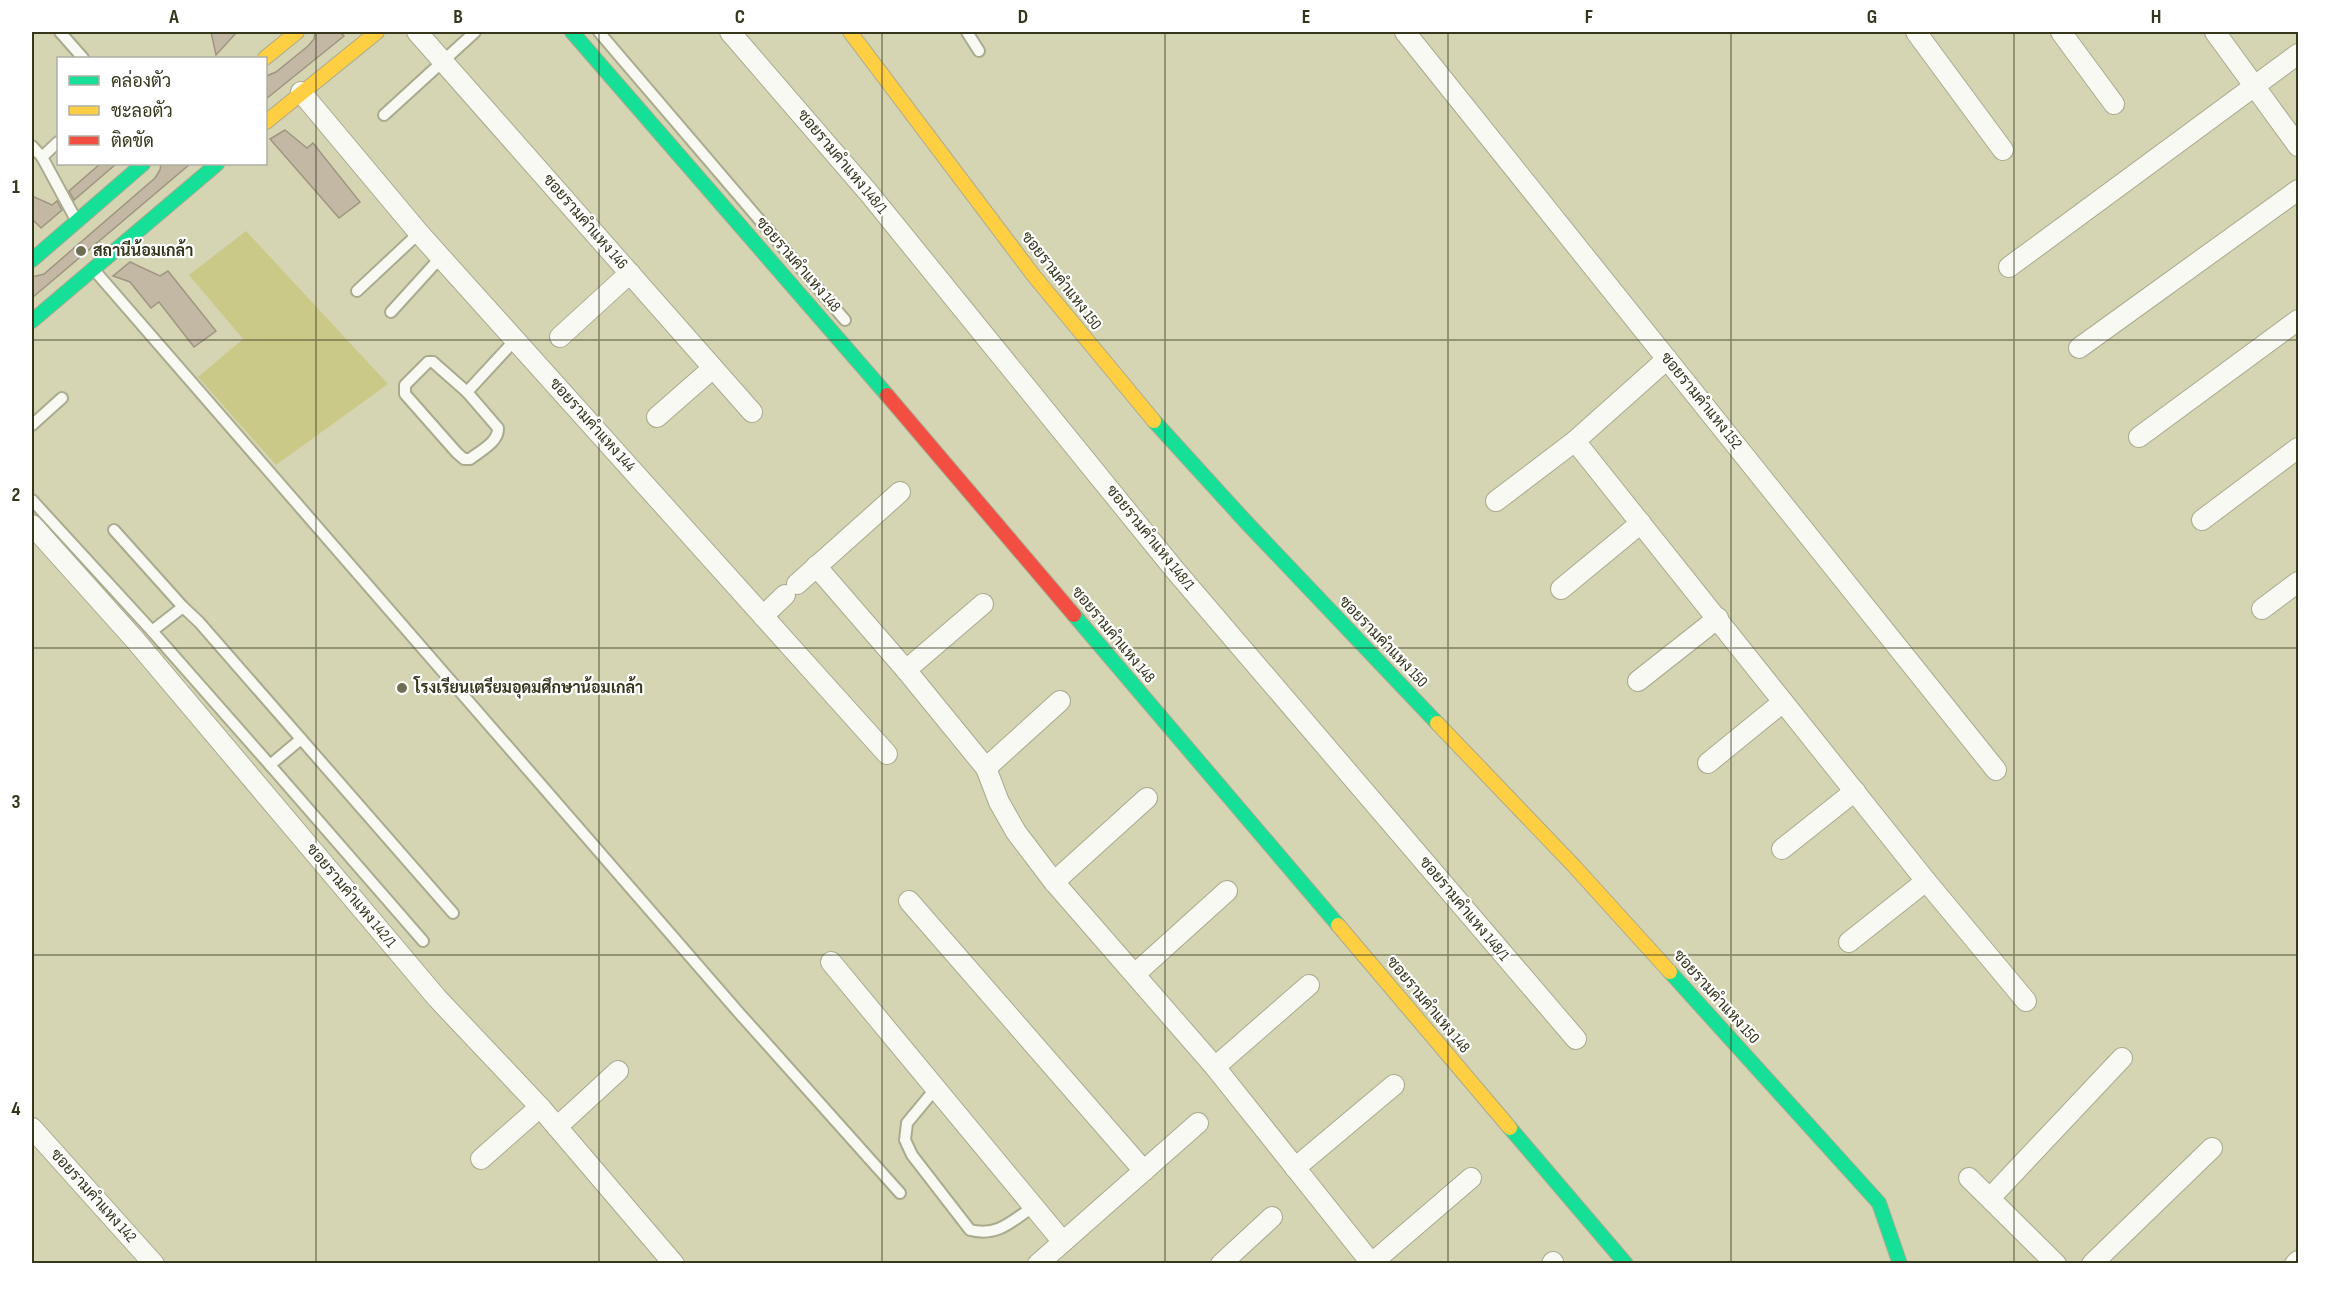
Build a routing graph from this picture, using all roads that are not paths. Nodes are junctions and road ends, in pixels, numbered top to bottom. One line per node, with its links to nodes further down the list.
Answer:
1 (60, 32): 17 (lane)
2 (297, 32): 18 (street)
3 (377, 32): 21 (street)
4 (417, 32): 19 (street, ซอยรามคำแหง 146)
5 (475, 32): 19 (lane)
6 (572, 32): 125 (street, ซอยรามคำแหง 148)
7 (599, 32): 42 (lane)
8 (730, 32): 98 (street, ซอยรามคำแหง 148/1)
9 (850, 32): 119 (street, ซอยรามคำแหง 150)
10 (967, 32): 15 (lane)
11 (1405, 32): 48 (street, ซอยรามคำแหง 152)
12 (1916, 32): 28 (street)
13 (2061, 32): 22 (street)
14 (2215, 32): 20 (street)
15 (979, 51)
16 (2298, 54): 20 (street)
17 (82, 57)
18 (266, 57)
19 (442, 61): 23 (lane); 39 (street, ซอยรามคำแหง 146)
20 (2254, 86): 27 (street); 37 (street)
21 (301, 92): 24 (street); 34 (street, ซอยรามคำแหง 144)
22 (2114, 104)
23 (384, 115)
24 (267, 121)
25 (57, 143): 29 (lane)
26 (32, 146): 29 (lane)
27 (2298, 146)
28 (2003, 150)
29 (42, 157): 33 (lane)
30 (142, 165): 33 (street)
31 (216, 165): 38 (street)
32 (2298, 190): 47 (street)
33 (77, 221): 36 (street)
34 (419, 233): 35 (street, ซอยรามคำแหง 144); 40 (lane)
35 (441, 257): 41 (lane); 46 (street, ซอยรามคำแหง 144)
36 (32, 260)
37 (2009, 267)
38 (93, 269): 43 (street); 114 (lane)
39 (630, 273): 45 (street); 49 (street, ซอยรามคำแหง 146)
40 (357, 291)
41 (391, 312)
42 (845, 320)
43 (32, 321)
44 (2298, 321): 55 (street)
45 (560, 337)
46 (515, 340): 50 (lane); 71 (street, ซอยรามคำแหง 144)
47 (2079, 348)
48 (1667, 359): 56 (street); 83 (street, ซอยรามคำแหง 152)
49 (713, 368): 52 (street, ซอยรามคำแหง 146); 53 (street)
50 (467, 392): 50 (lane)
51 (62, 398): 54 (lane)
52 (752, 412)
53 (657, 417)
54 (32, 425)
55 (2139, 437)
56 (1575, 441): 60 (street); 62 (street)
57 (2298, 448): 61 (street)
58 (900, 492): 65 (street)
59 (32, 500): 73 (lane)
60 (1496, 501)
61 (2202, 520)
62 (1641, 523): 67 (street); 72 (street)
63 (32, 525): 104 (street, ซอยรามคำแหง 142/1)
64 (114, 530): 69 (lane)
65 (816, 566): 71 (street); 74 (street)
66 (2298, 582): 70 (street)
67 (1561, 589)
68 (983, 603): 74 (street)
69 (183, 607): 73 (lane); 78 (lane)
70 (2262, 609)
71 (763, 616): 79 (street, ซอยรามคำแหง 144)
72 (1718, 618): 75 (street); 77 (street)
73 (152, 631): 81 (lane)
74 (906, 670): 82 (street)
75 (1638, 681)
76 (1060, 701): 82 (street)
77 (1783, 702): 80 (street); 84 (street)
78 (301, 739): 81 (lane); 91 (lane)
79 (887, 754)
80 (1708, 763)
81 (270, 765): 92 (lane)
82 (986, 768): 88 (street)
83 (1996, 770)
84 (1855, 791): 86 (street); 87 (street)
85 (1147, 798): 88 (street)
86 (1782, 849)
87 (1926, 880): 93 (street); 97 (street)
88 (1054, 882): 95 (street)
89 (1227, 891): 95 (street)
90 (909, 901): 111 (street)
91 (453, 913)
92 (423, 941)
93 (1849, 942)
94 (831, 962): 103 (street)
95 (1135, 974): 100 (street)
96 (1309, 985): 100 (street)
97 (2026, 1001)
98 (1576, 1039)
99 (2122, 1058): 115 (street)
100 (1215, 1066): 110 (street)
101 (618, 1071): 106 (street)
102 (1394, 1085): 110 (street)
103 (936, 1088): 116 (street); 116 (lane)
104 (540, 1107): 106 (street, ซอยรามคำแหง 142/1); 109 (street)
105 (1198, 1123): 111 (street)
106 (557, 1127): 121 (street, ซอยรามคำแหง 142/1)
107 (32, 1128): 120 (street, ซอยรามคำแหง 142)
108 (2212, 1148): 127 (street)
109 (481, 1159)
110 (1295, 1168): 124 (street)
111 (1144, 1171): 118 (street)
112 (1471, 1178): 124 (street)
113 (1969, 1178): 115 (street)
114 (900, 1193)
115 (1991, 1197): 126 (street)
116 (1034, 1206): 118 (street)
117 (1272, 1217): 123 (street)
118 (1063, 1242): 122 (street)
119 (1902, 1261)
120 (154, 1263)
121 (674, 1263)
122 (1038, 1263)
123 (1221, 1263)
124 (1372, 1263)
125 (1626, 1263)
126 (2056, 1263)
127 (2092, 1263)

